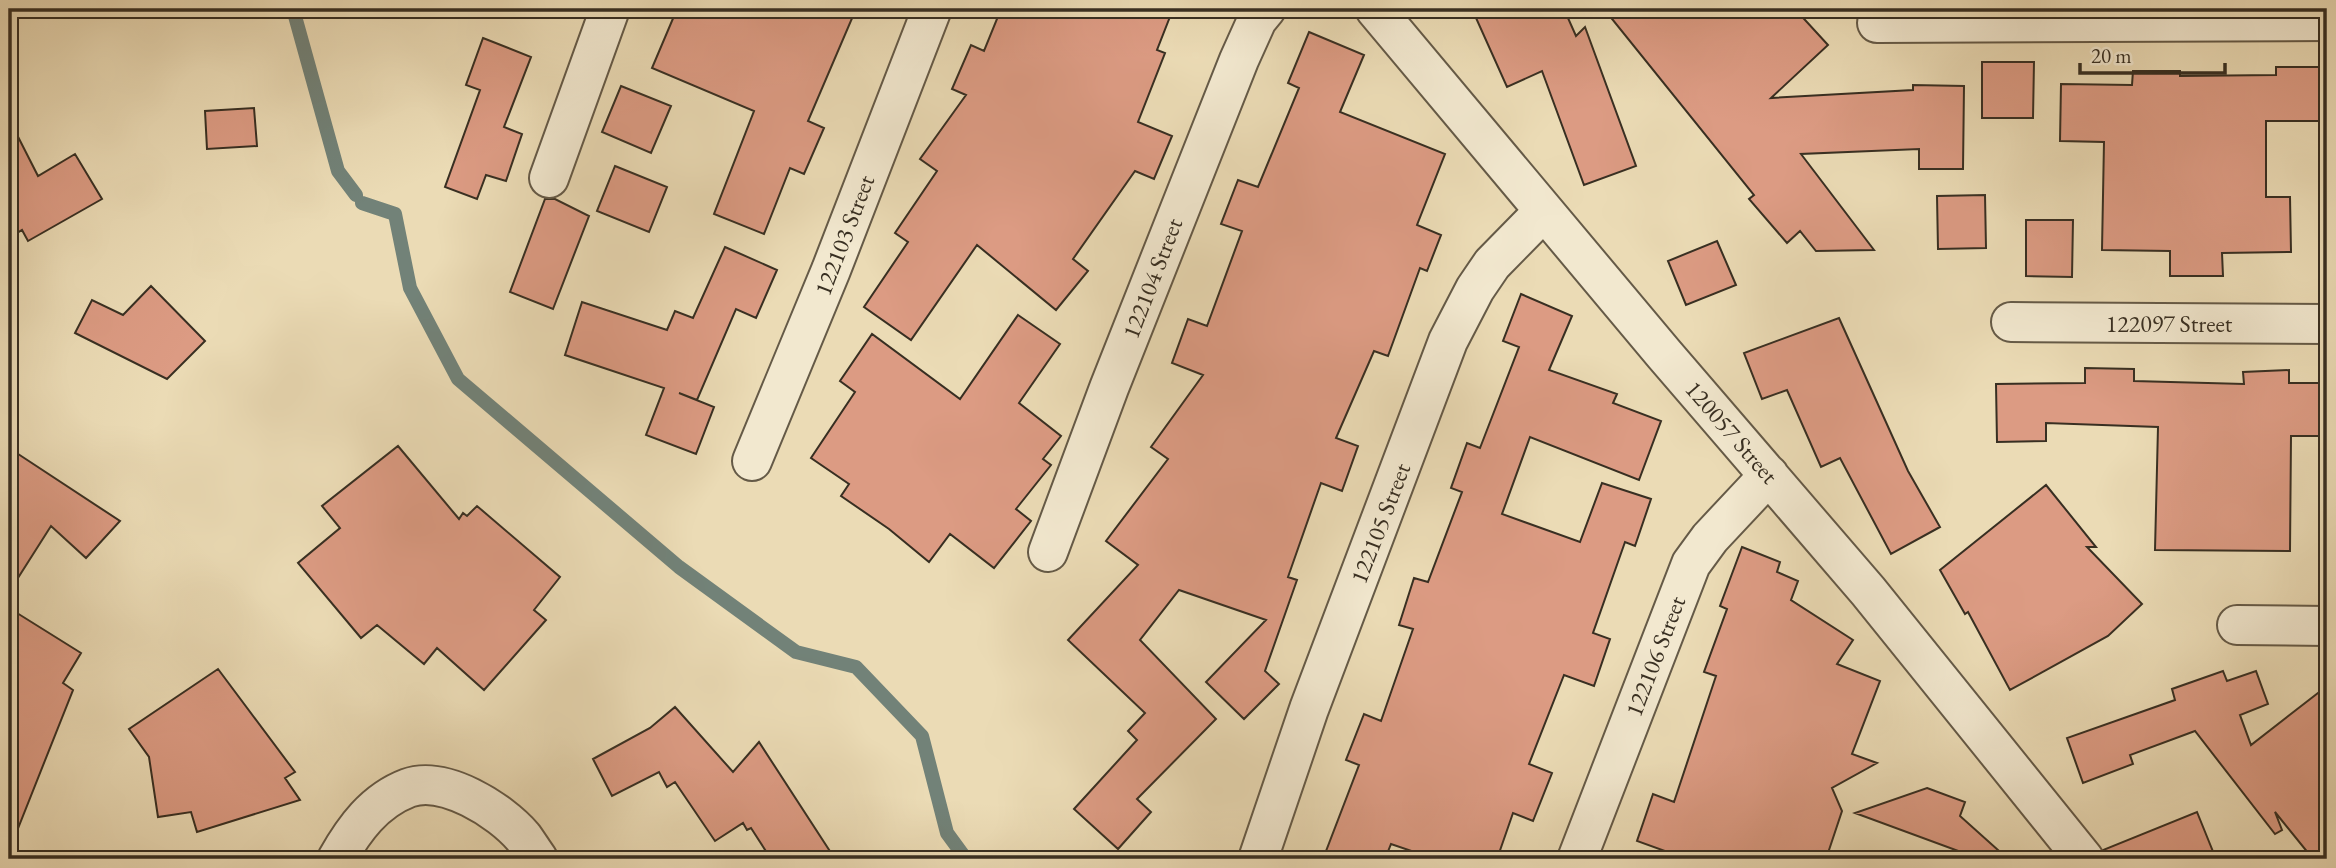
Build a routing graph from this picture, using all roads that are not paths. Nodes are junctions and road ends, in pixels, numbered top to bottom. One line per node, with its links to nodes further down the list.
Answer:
1 (610, 9): 7 (street)
2 (932, 9): 11 (street, 122103 Street)
3 (1266, 9): 13 (street, 122104 Street)
4 (1375, 9): 8 (street, 120057 Street)
5 (2327, 21): 6 (street)
6 (1877, 23)
7 (549, 178)
8 (1544, 211): 12 (street, 120057 Street); 18 (street, 122105 Street)
9 (2011, 322): 10 (street, 122097 Street)
10 (2327, 324)
11 (752, 461)
12 (1769, 475): 19 (street, 122106 Street); 20 (street, 120057 Street)
13 (1048, 552)
14 (2237, 625): 15 (street)
15 (2327, 626)
16 (337, 859): 17 (street)
17 (538, 859)
18 (1258, 859)
19 (1577, 859)
20 (2084, 859)

